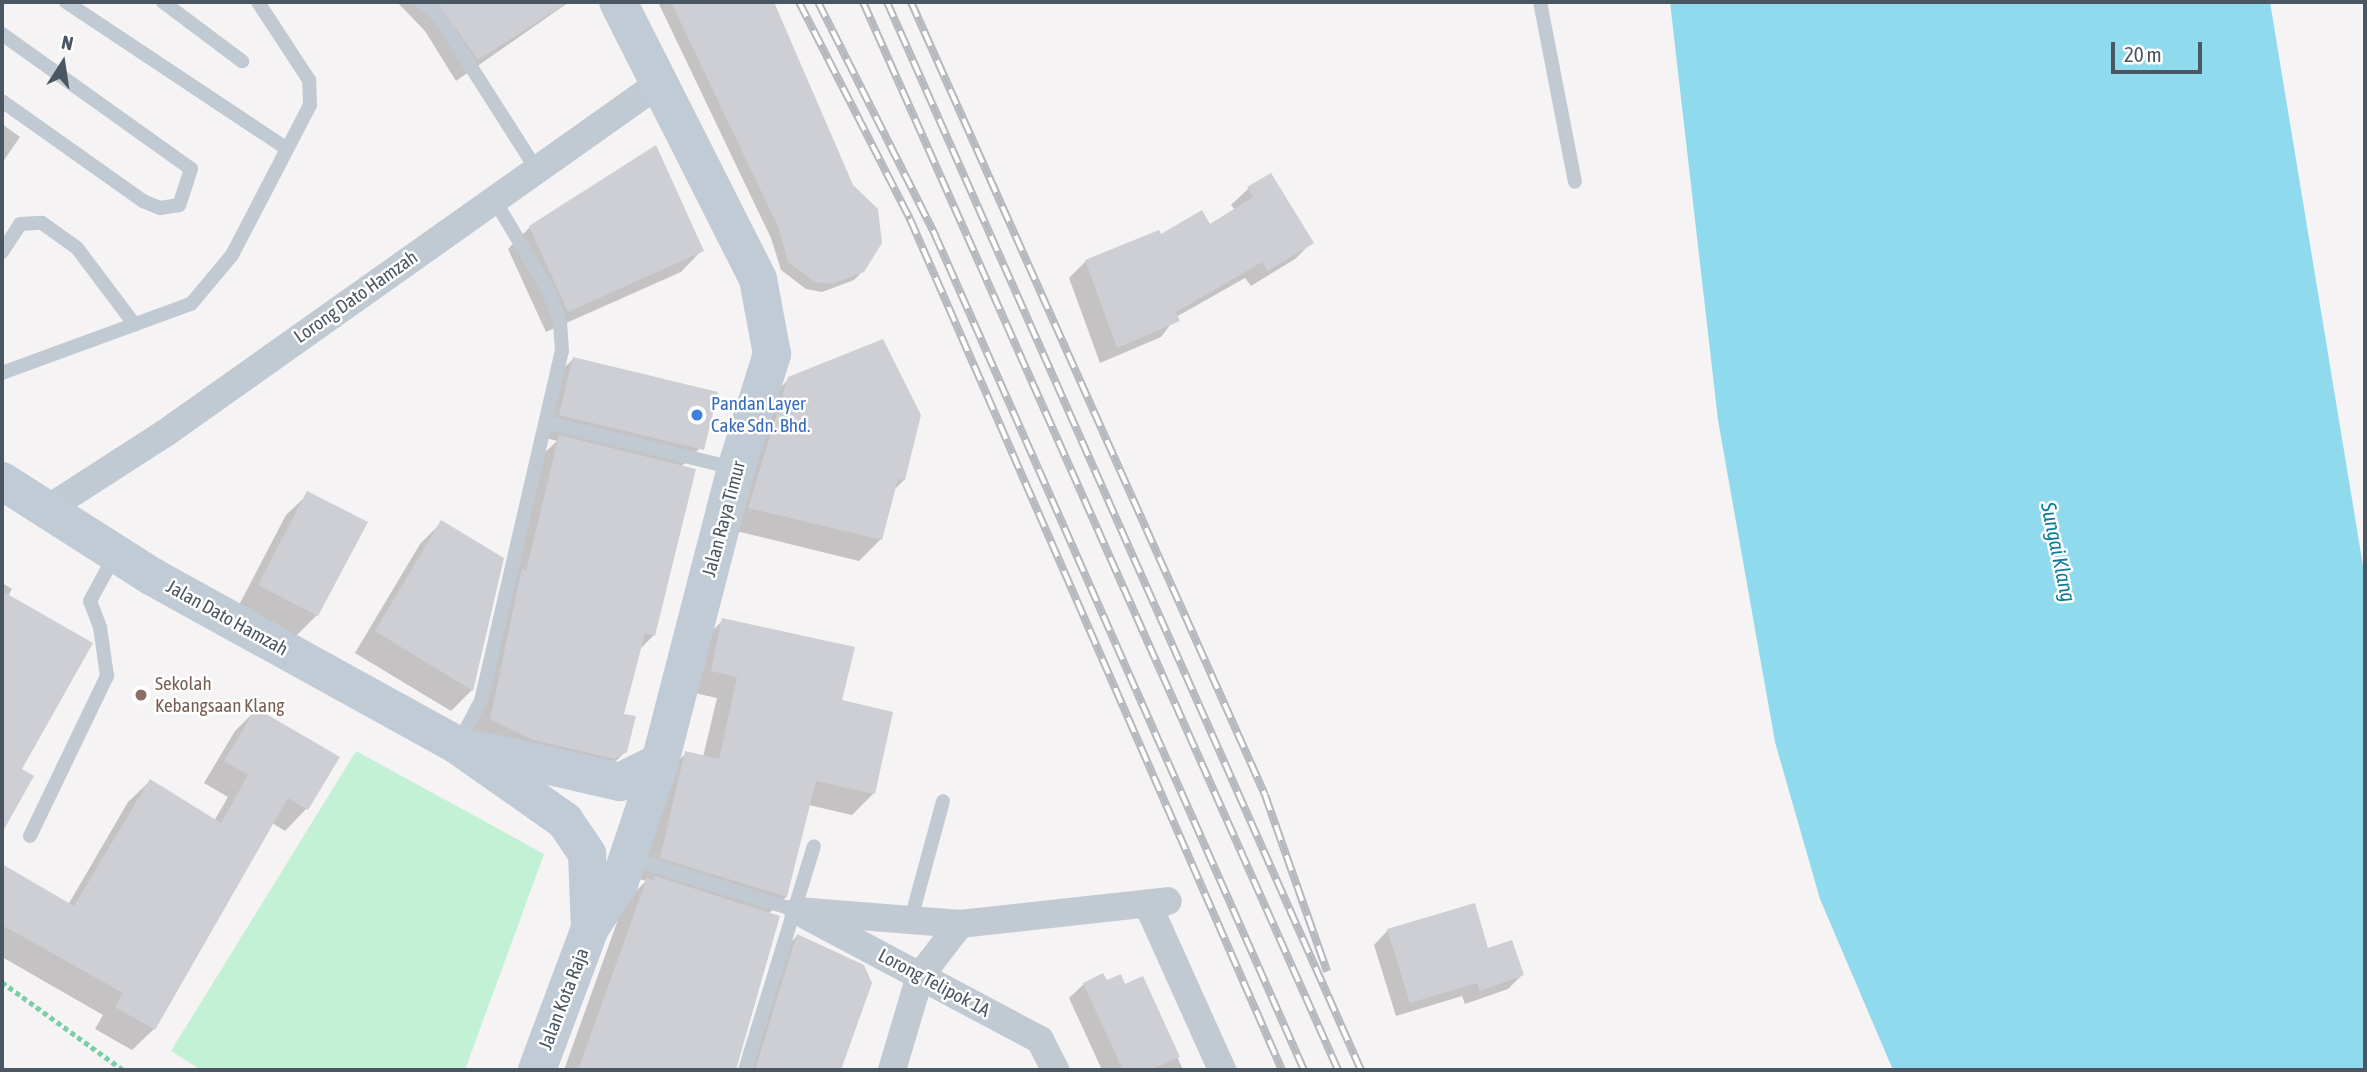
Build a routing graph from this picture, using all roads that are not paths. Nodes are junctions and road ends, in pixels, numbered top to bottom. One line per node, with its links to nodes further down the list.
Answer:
1 (66, 2): 11 (lane)
2 (163, 2): 8 (lane)
3 (258, 2): 11 (lane)
4 (421, 2): 12 (lane)
5 (618, 2): 9 (main road, Jalan Raya Timur)
6 (1540, 2): 13 (lane)
7 (2, 34): 10 (lane)
8 (242, 61)
9 (661, 82): 12 (street, Lorong Dato Hamzah); 19 (main road, Jalan Raya Timur)
10 (2, 101)
11 (284, 148): 16 (lane)
12 (536, 169): 14 (street, Lorong Dato Hamzah)
13 (1575, 182)
14 (494, 199): 18 (lane); 21 (street, Lorong Dato Hamzah)
15 (2, 252): 16 (lane)
16 (135, 325): 17 (lane)
17 (2, 373)
18 (548, 423): 19 (lane); 23 (lane)
19 (736, 469): 24 (main road, Jalan Raya Timur)
20 (2, 481): 21 (main road, Jalan Dato Hamzah)
21 (49, 508): 22 (main road, Jalan Dato Hamzah)
22 (116, 554): 23 (main road, Jalan Dato Hamzah); 26 (lane)
23 (457, 745): 24 (main road); 32 (main road)
24 (660, 762): 28 (main road, Jalan Raya Timur)
25 (943, 801): 30 (lane)
26 (30, 836)
27 (814, 846): 29 (lane)
28 (628, 857): 29 (lane); 32 (main road, Jalan Raya Timur)
29 (798, 911): 30 (street); 33 (street, Lorong Telipok 1A); 35 (lane)
30 (911, 919): 31 (street)
31 (960, 924): 33 (street); 38 (street)
32 (590, 928): 34 (main road, Jalan Kota Raja)
33 (920, 976): 36 (street); 37 (street, Lorong Telipok 1A)
34 (537, 1070)
35 (745, 1070)
36 (892, 1070)
37 (1055, 1070)
38 (1222, 1070)

